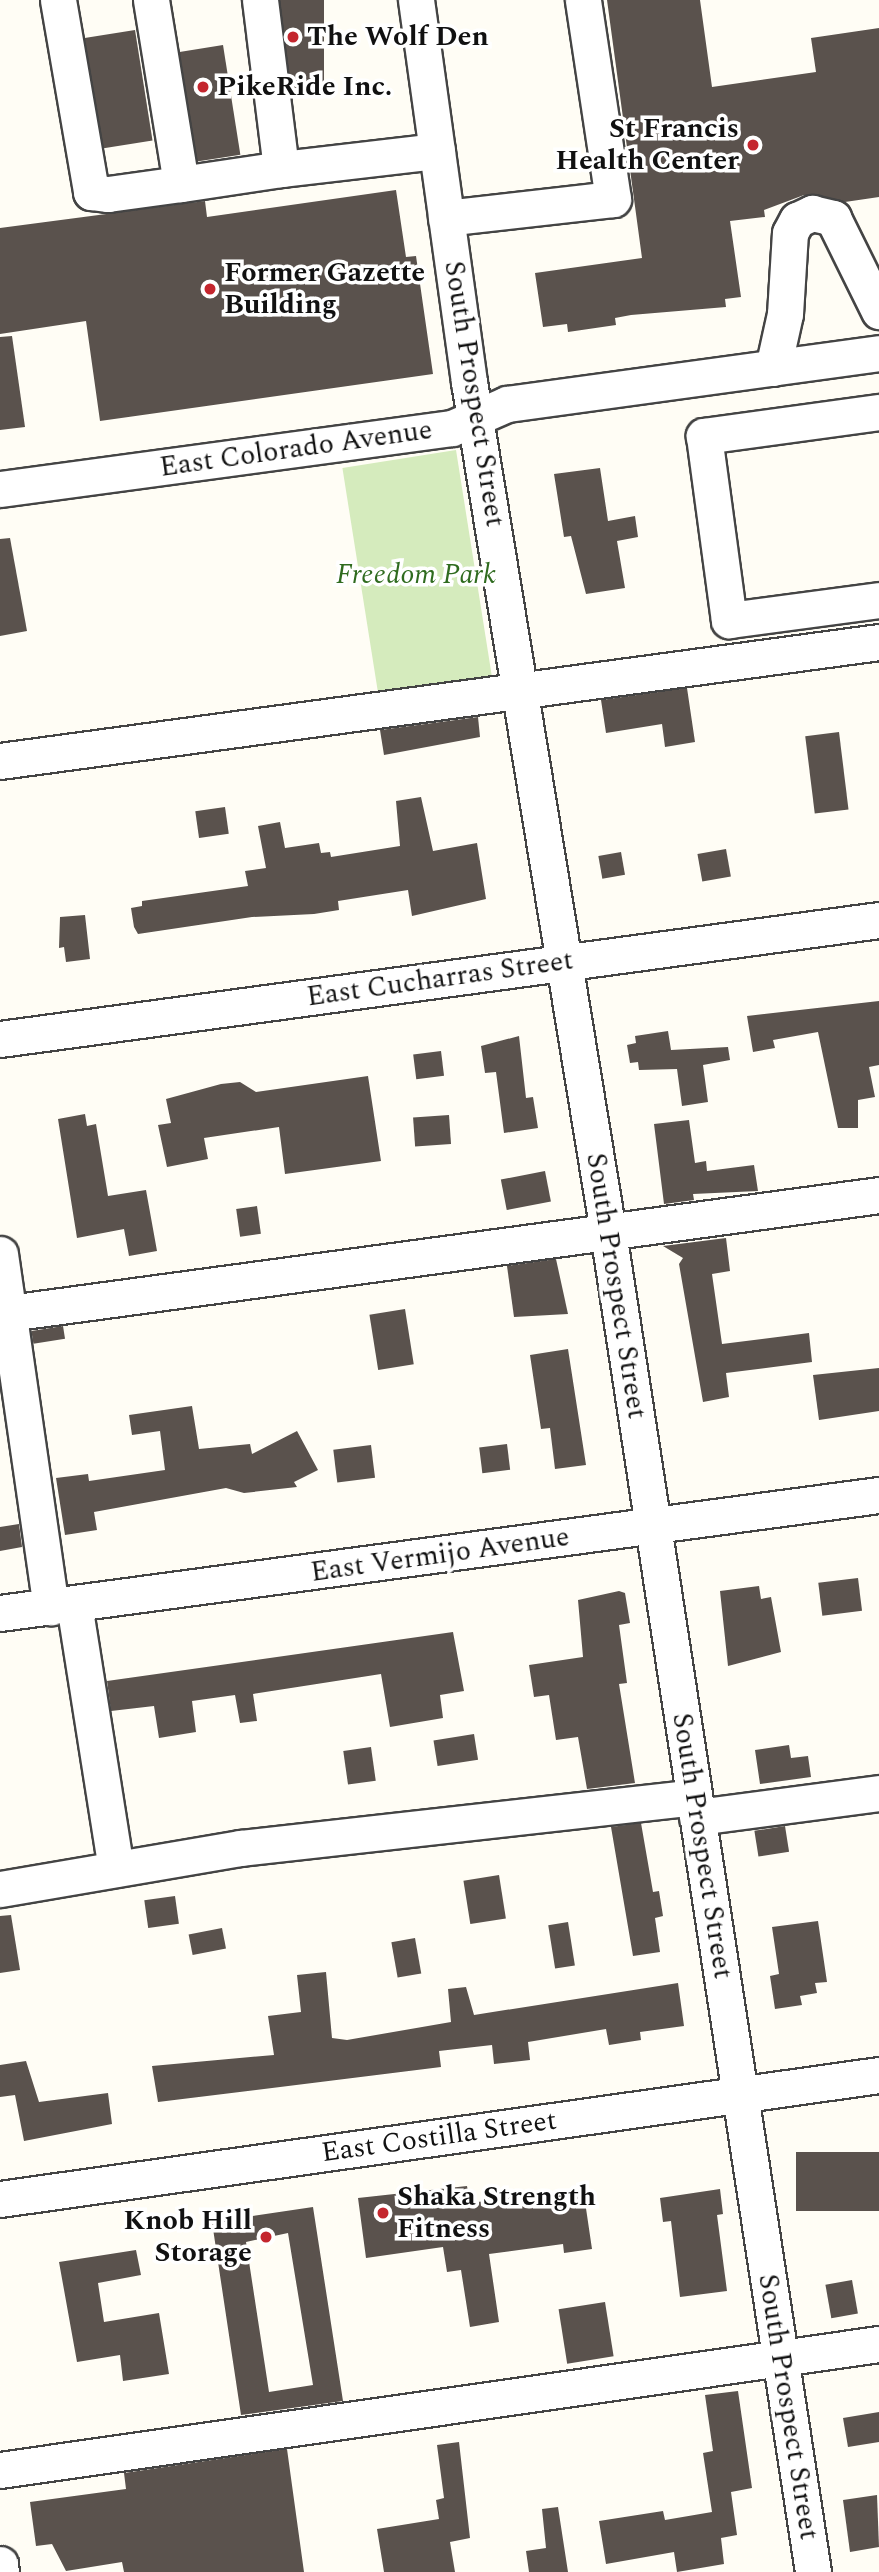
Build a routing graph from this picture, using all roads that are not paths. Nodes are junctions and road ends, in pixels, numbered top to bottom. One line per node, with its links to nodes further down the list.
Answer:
1 (58, 0): 8 (street)
2 (151, 0): 8 (street)
3 (260, 0): 7 (street)
4 (416, 0): 6 (street, South Prospect Street)
5 (583, 0): 9 (street)
6 (437, 151): 7 (street); 9 (street, South Prospect Street)
7 (281, 169): 8 (street)
8 (181, 184)
9 (446, 218): 14 (street, South Prospect Street)
10 (879, 311): 12 (street)
11 (864, 356): 12 (street, East Colorado Avenue); 13 (street)
12 (785, 366): 14 (street, East Colorado Avenue); 15 (street)
13 (868, 414): 15 (street)
14 (476, 417): 16 (street, East Colorado Avenue); 19 (street, South Prospect Street)
15 (805, 422): 17 (street)
16 (0, 489)
17 (879, 600)
18 (879, 642): 19 (street)
19 (521, 692): 20 (street); 22 (street, South Prospect Street)
20 (0, 761)
21 (879, 920): 22 (street, East Cucharras Street)
22 (564, 963): 23 (street, East Cucharras Street); 25 (street, South Prospect Street)
23 (0, 1039)
24 (879, 1195): 25 (street)
25 (608, 1232): 27 (street); 29 (street, South Prospect Street)
26 (0, 1254): 27 (street)
27 (9, 1313): 30 (street)
28 (879, 1495): 29 (street, East Vermijo Avenue)
29 (654, 1527): 30 (street, East Vermijo Avenue); 33 (street, South Prospect Street)
30 (63, 1605): 31 (street, East Vermijo Avenue); 34 (street)
31 (0, 1614)
32 (879, 1793): 33 (street)
33 (695, 1807): 34 (street); 37 (street, South Prospect Street)
34 (116, 1869): 35 (street)
35 (0, 1889)
36 (879, 2075): 37 (street, East Costilla Street)
37 (740, 2095): 38 (street, East Costilla Street); 40 (street, South Prospect Street)
38 (0, 2199)
39 (879, 2344): 40 (street)
40 (781, 2357): 41 (street); 44 (street, South Prospect Street)
41 (0, 2470)
42 (0, 2564): 43 (street)
43 (1, 2572)
44 (813, 2572)

